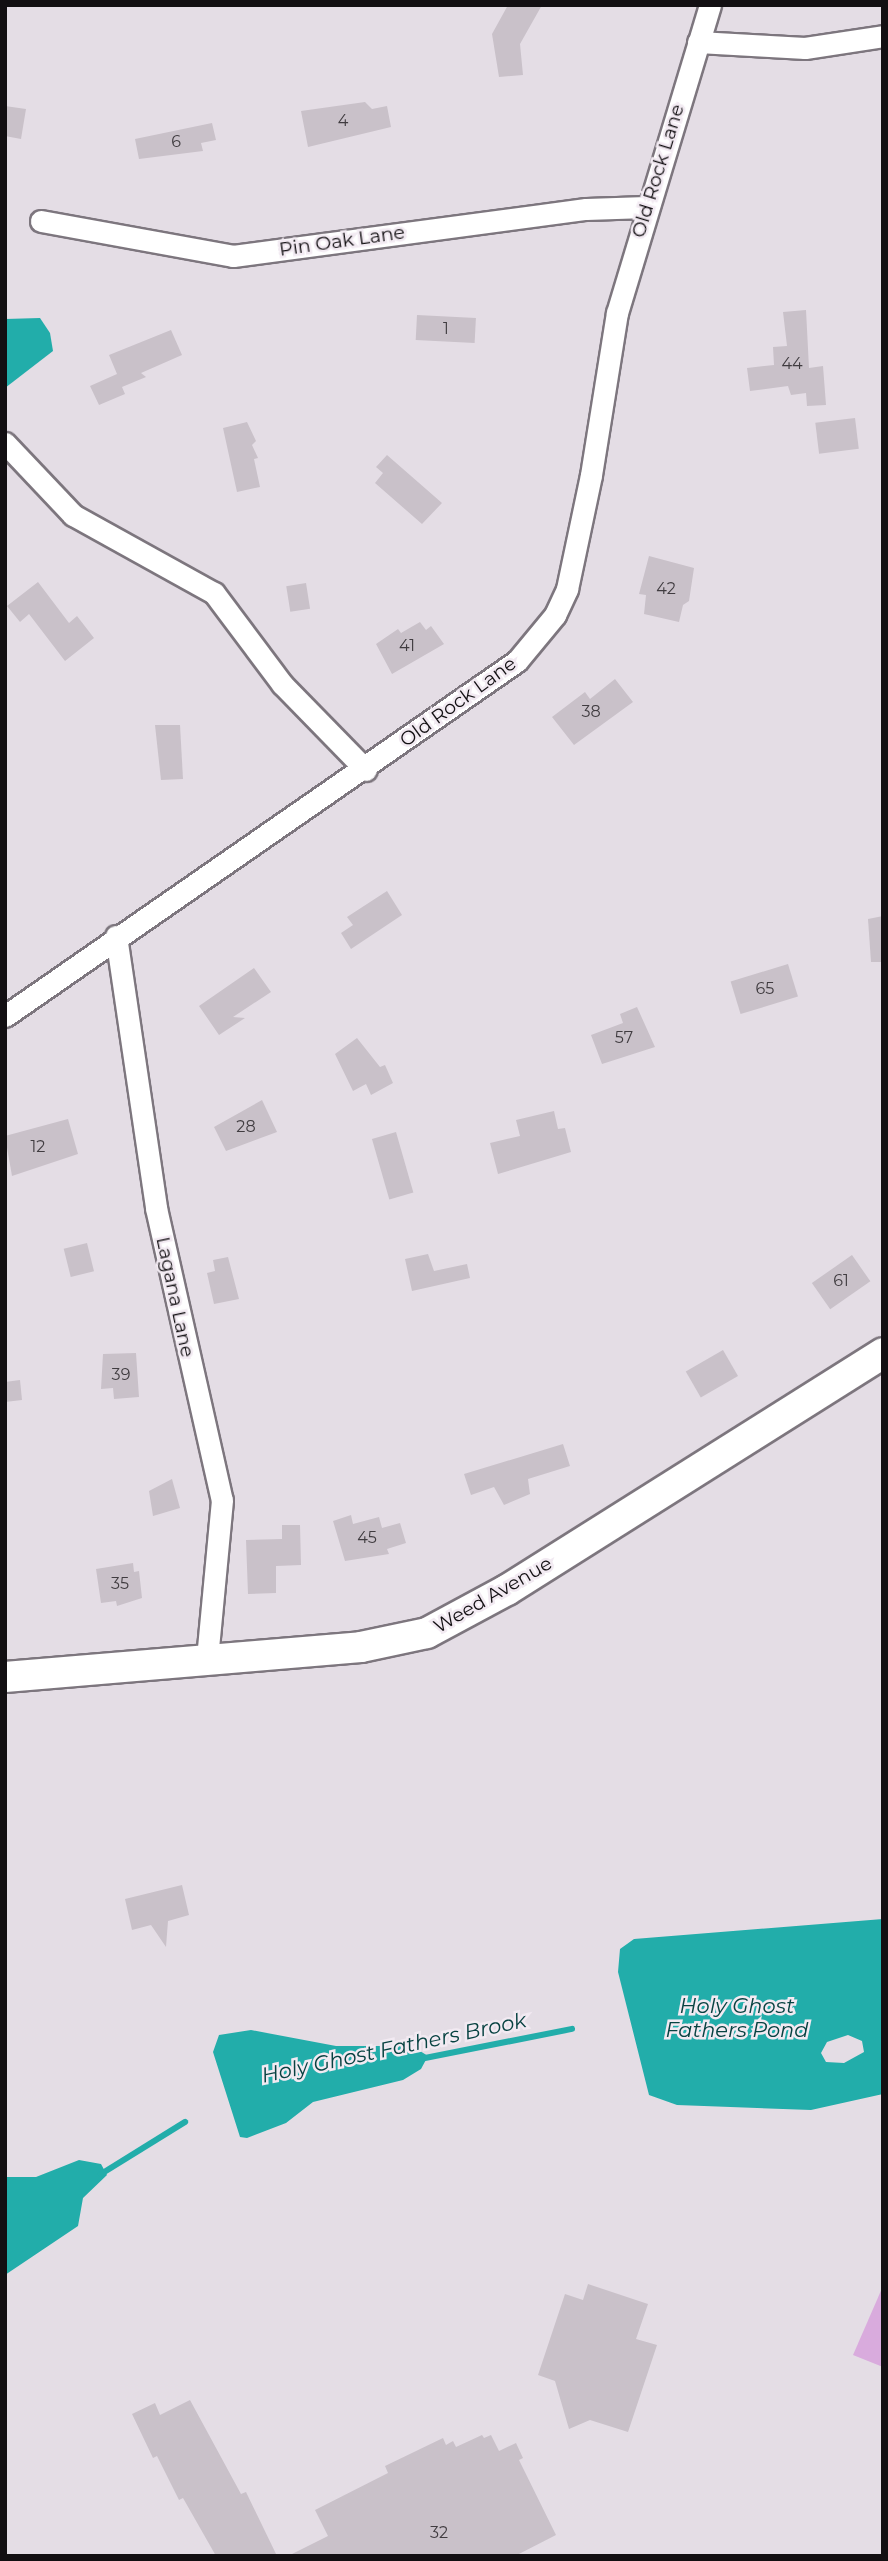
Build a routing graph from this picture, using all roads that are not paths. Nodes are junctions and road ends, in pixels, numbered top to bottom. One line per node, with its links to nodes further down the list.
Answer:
1 (710, 5): 3 (street, Old Rock Lane)
2 (883, 36): 3 (street)
3 (698, 42): 4 (street, Old Rock Lane)
4 (646, 207): 5 (street, Pin Oak Lane); 7 (street, Old Rock Lane)
5 (41, 221)
6 (5, 443): 7 (street)
7 (366, 770): 8 (street, Old Rock Lane)
8 (116, 936): 9 (street, Old Rock Lane); 11 (street, Lagana Lane)
9 (5, 1016)
10 (883, 1353): 11 (main road, Weed Avenue)
11 (207, 1658): 12 (main road, Weed Avenue)
12 (5, 1677)

